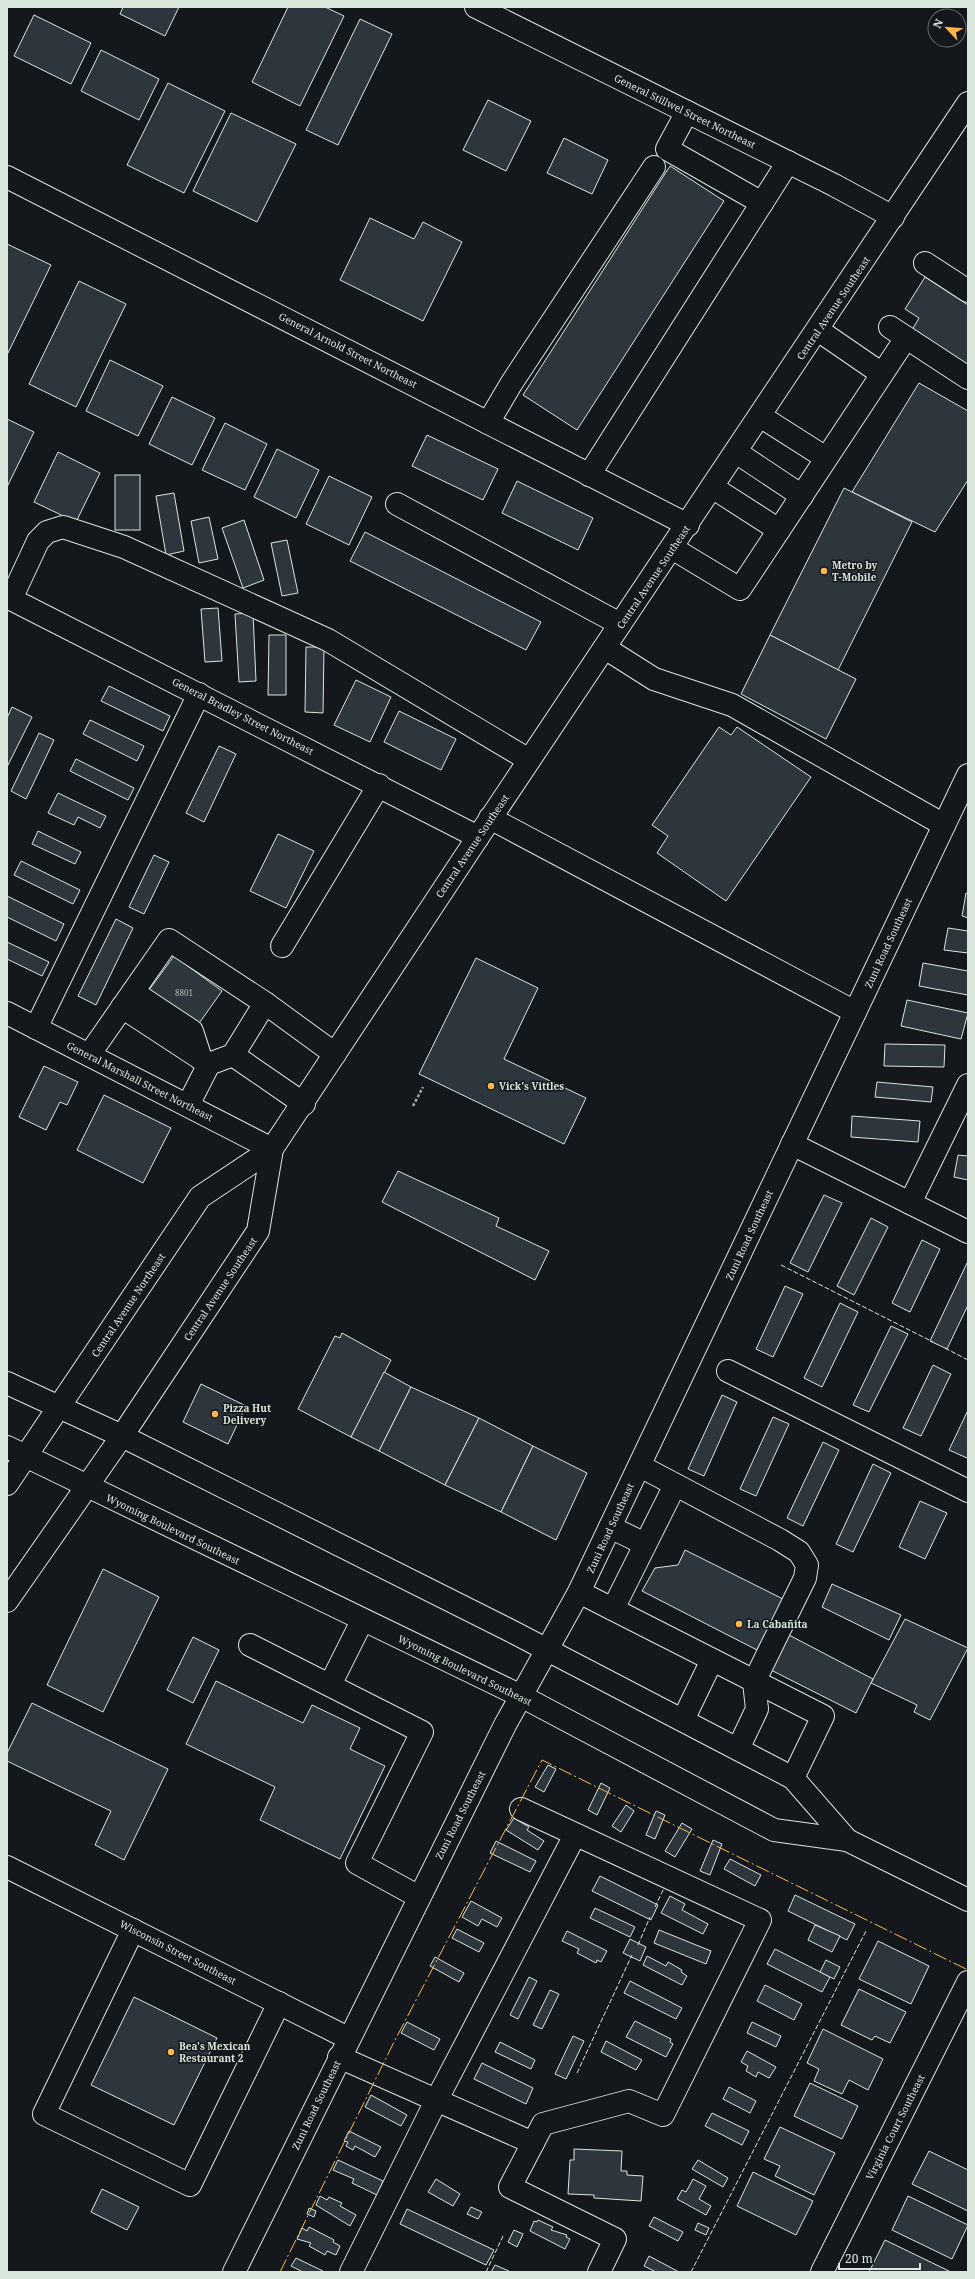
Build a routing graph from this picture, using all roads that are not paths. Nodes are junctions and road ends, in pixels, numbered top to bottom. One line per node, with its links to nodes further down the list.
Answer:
1 (476, 7): 3 (street, General Stillwel Street Northeast)
2 (968, 103): 8 (street, Central Avenue Southeast)
3 (687, 112): 4 (street, General Stillwel Street Northeast); 7 (street)
4 (788, 162): 7 (street); 8 (street, General Stillwel Street Northeast)
5 (654, 167): 15 (street)
6 (7, 177): 15 (street, General Arnold Street Northeast)
7 (762, 203): 18 (street)
8 (893, 217): 11 (street, Central Avenue Southeast)
9 (925, 263): 10 (street)
10 (968, 292)
11 (818, 330): 12 (street); 14 (street, Central Avenue Southeast)
12 (882, 374): 13 (street); 17 (street)
13 (968, 378)
14 (760, 416): 16 (street, Central Avenue Southeast); 17 (street)
15 (488, 423): 18 (street, General Arnold Street Northeast)
16 (736, 452): 19 (street, Central Avenue Southeast); 20 (street)
17 (826, 458): 20 (street)
18 (589, 475): 22 (street, General Arnold Street Northeast)
19 (712, 488): 22 (street, Central Avenue Southeast); 23 (street)
20 (802, 496): 23 (street)
21 (397, 504): 26 (street)
22 (688, 525): 24 (street, Central Avenue Southeast)
23 (779, 530): 24 (street)
24 (672, 548): 26 (street, Central Avenue Southeast)
25 (9, 598): 28 (street, General Bradley Street Northeast); 29 (street)
26 (620, 624): 27 (street, Central Avenue Southeast)
27 (605, 648): 29 (street, Central Avenue Southeast); 33 (street)
28 (199, 694): 31 (street, General Bradley Street Northeast); 40 (street)
29 (529, 760): 32 (street, Central Avenue Southeast)
30 (968, 775): 33 (street, Zuni Road Southeast)
31 (379, 785): 34 (street, General Bradley Street Northeast); 35 (street)
32 (490, 818): 34 (street, Central Avenue Southeast); 38 (street)
33 (944, 825): 38 (street, Zuni Road Southeast)
34 (478, 836): 41 (street, Central Avenue Southeast)
35 (282, 946)
36 (127, 1000): 37 (street); 42 (street); 44 (street)
37 (264, 1003): 41 (street); 43 (street)
38 (855, 1012): 48 (street, Zuni Road Southeast)
39 (7, 1013): 40 (street, General Marshall Street Northeast)
40 (36, 1028): 42 (street, General Marshall Street Northeast)
41 (335, 1054): 47 (street, Central Avenue Southeast)
42 (89, 1055): 46 (street, General Marshall Street Northeast)
43 (233, 1055): 44 (street); 47 (street)
44 (205, 1061): 46 (street)
45 (968, 1085): 50 (street)
46 (188, 1104): 49 (street, General Marshall Street Northeast)
47 (304, 1104): 49 (street, Central Avenue Southeast)
48 (792, 1144): 50 (street); 57 (street, Zuni Road Southeast)
49 (272, 1149): 54 (street, Central Avenue Northeast); 55 (street, Central Avenue Southeast)
50 (910, 1203): 51 (street)
51 (968, 1232)
52 (728, 1371): 61 (street)
53 (7, 1383): 54 (street, Wyoming Boulevard Southeast)
54 (59, 1408): 55 (street, Wyoming Boulevard Southeast); 56 (street, Central Avenue Northeast)
55 (122, 1436): 60 (street, Central Avenue Southeast); 69 (street, Wyoming Boulevard Southeast)
56 (16, 1452): 58 (street, Central Avenue Northeast); 60 (street, Wyoming Boulevard Southeast)
57 (640, 1466): 59 (street); 62 (street, Zuni Road Southeast)
58 (7, 1484)
59 (675, 1484): 63 (street); 71 (street)
60 (85, 1487): 65 (street, Central Avenue Southeast); 67 (street, Wyoming Boulevard Southeast)
61 (968, 1491)
62 (610, 1527): 63 (street); 64 (street, Zuni Road Southeast)
63 (645, 1544): 66 (street)
64 (579, 1592): 66 (street); 69 (street, Zuni Road Southeast)
65 (7, 1601)
66 (613, 1609): 70 (street)
67 (362, 1620): 72 (street); 73 (street, Wyoming Boulevard Southeast)
68 (250, 1645): 72 (street)
69 (547, 1649): 73 (street, Zuni Road Southeast); 74 (street, Wyoming Boulevard Southeast)
70 (712, 1660): 71 (street); 74 (street)
71 (754, 1682): 75 (street); 76 (street)
72 (330, 1685): 81 (street)
73 (521, 1696): 79 (street, Wyoming Boulevard Southeast); 81 (street, Zuni Road Southeast)
74 (683, 1720): 75 (street, Wyoming Boulevard Southeast)
75 (738, 1749): 76 (street, Wyoming Boulevard Southeast)
76 (793, 1778): 79 (street, Wyoming Boulevard Southeast)
77 (521, 1809): 78 (street)
78 (575, 1835): 87 (street); 88 (street)
79 (847, 1840): 82 (street, Wyoming Boulevard Southeast)
80 (7, 1867): 83 (street, Wisconsin Street Southeast)
81 (419, 1897): 86 (street, Zuni Road Southeast)
82 (968, 1900)
83 (133, 1930): 85 (street, Wisconsin Street Southeast); 85 (street)
84 (968, 1982): 92 (street, Virginia Court Southeast)
85 (279, 2003): 86 (street, Wisconsin Street Southeast)
86 (344, 2047): 87 (street, Wisconsin Street Southeast); 89 (street, Zuni Road Southeast)
87 (436, 2101): 88 (street, Wisconsin Street Southeast); 90 (street)
88 (533, 2143): 91 (street)
89 (234, 2272)
90 (351, 2272)
91 (599, 2272)
92 (822, 2272)

